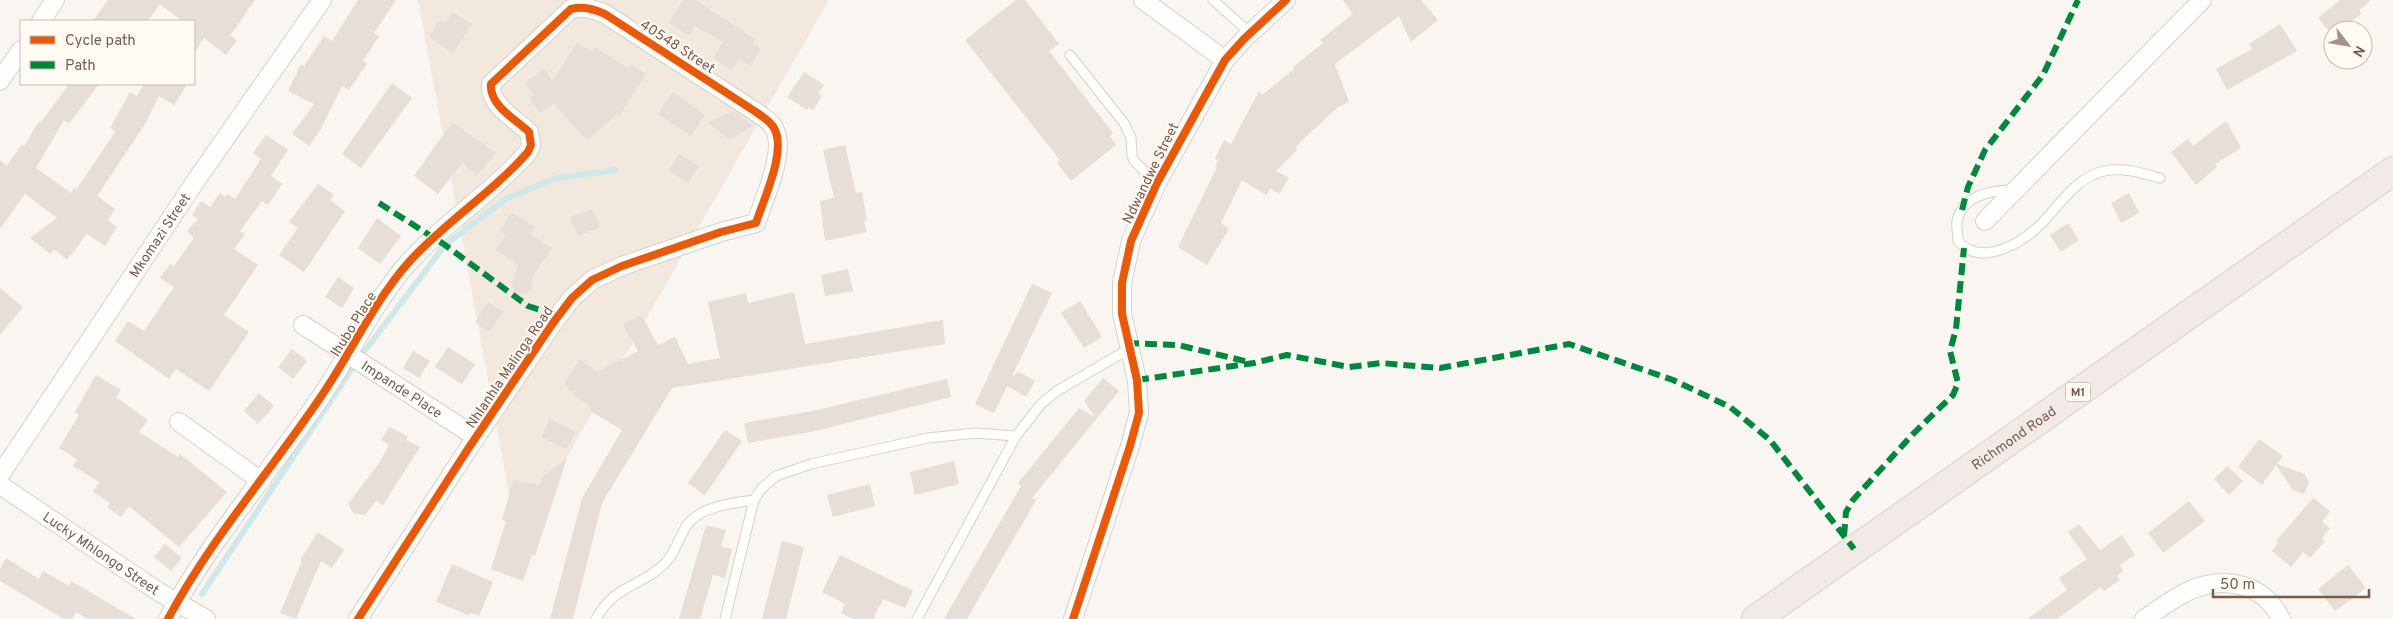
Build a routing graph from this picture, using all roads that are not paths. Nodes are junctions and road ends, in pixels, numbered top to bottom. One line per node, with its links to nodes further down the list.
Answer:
1 (55, 0): 7 (street)
2 (322, 0): 26 (street, Mkomazi Street)
3 (1143, 0): 11 (street)
4 (1213, 0): 8 (lane)
5 (1286, 0): 8 (street, Ndwandwe Street)
6 (2202, 0): 17 (street)
7 (42, 20)
8 (1250, 33): 11 (street, Ndwandwe Street)
9 (20, 51): 12 (street)
10 (1070, 55): 16 (lane)
11 (1226, 60): 16 (street, Ndwandwe Street)
12 (0, 81)
13 (491, 84): 19 (street, 40548 Street); 22 (street, Ihubo Place)
14 (2393, 171): 31 (highway, Richmond Road / M1)
15 (2160, 178): 17 (lane)
16 (1157, 182): 21 (street, Ndwandwe Street)
17 (2016, 190): 18 (street)
18 (1985, 221)
19 (756, 223): 25 (street, Nhlanhla Malinga Road)
20 (303, 325): 22 (street, Impande Place)
21 (1128, 349): 24 (lane); 38 (street, Ndwandwe Street)
22 (348, 355): 25 (street, Impande Place); 27 (street, Ihubo Place)
23 (179, 422): 27 (street)
24 (1016, 436): 29 (lane); 37 (lane)
25 (476, 437): 34 (street, Nhlanhla Malinga Road)
26 (0, 475)
27 (261, 481): 30 (street, Ihubo Place)
28 (0, 485): 30 (street, Lucky Mhlongo Street)
29 (754, 500): 35 (lane); 36 (lane)
30 (177, 603): 32 (street, Ihubo Place); 33 (street, Lucky Mhlongo Street)
31 (1762, 617)
32 (168, 619)
33 (206, 619)
34 (358, 619)
35 (596, 619)
36 (725, 619)
37 (917, 619)
38 (1073, 619)
39 (2144, 619): 40 (street)
40 (2281, 619)

